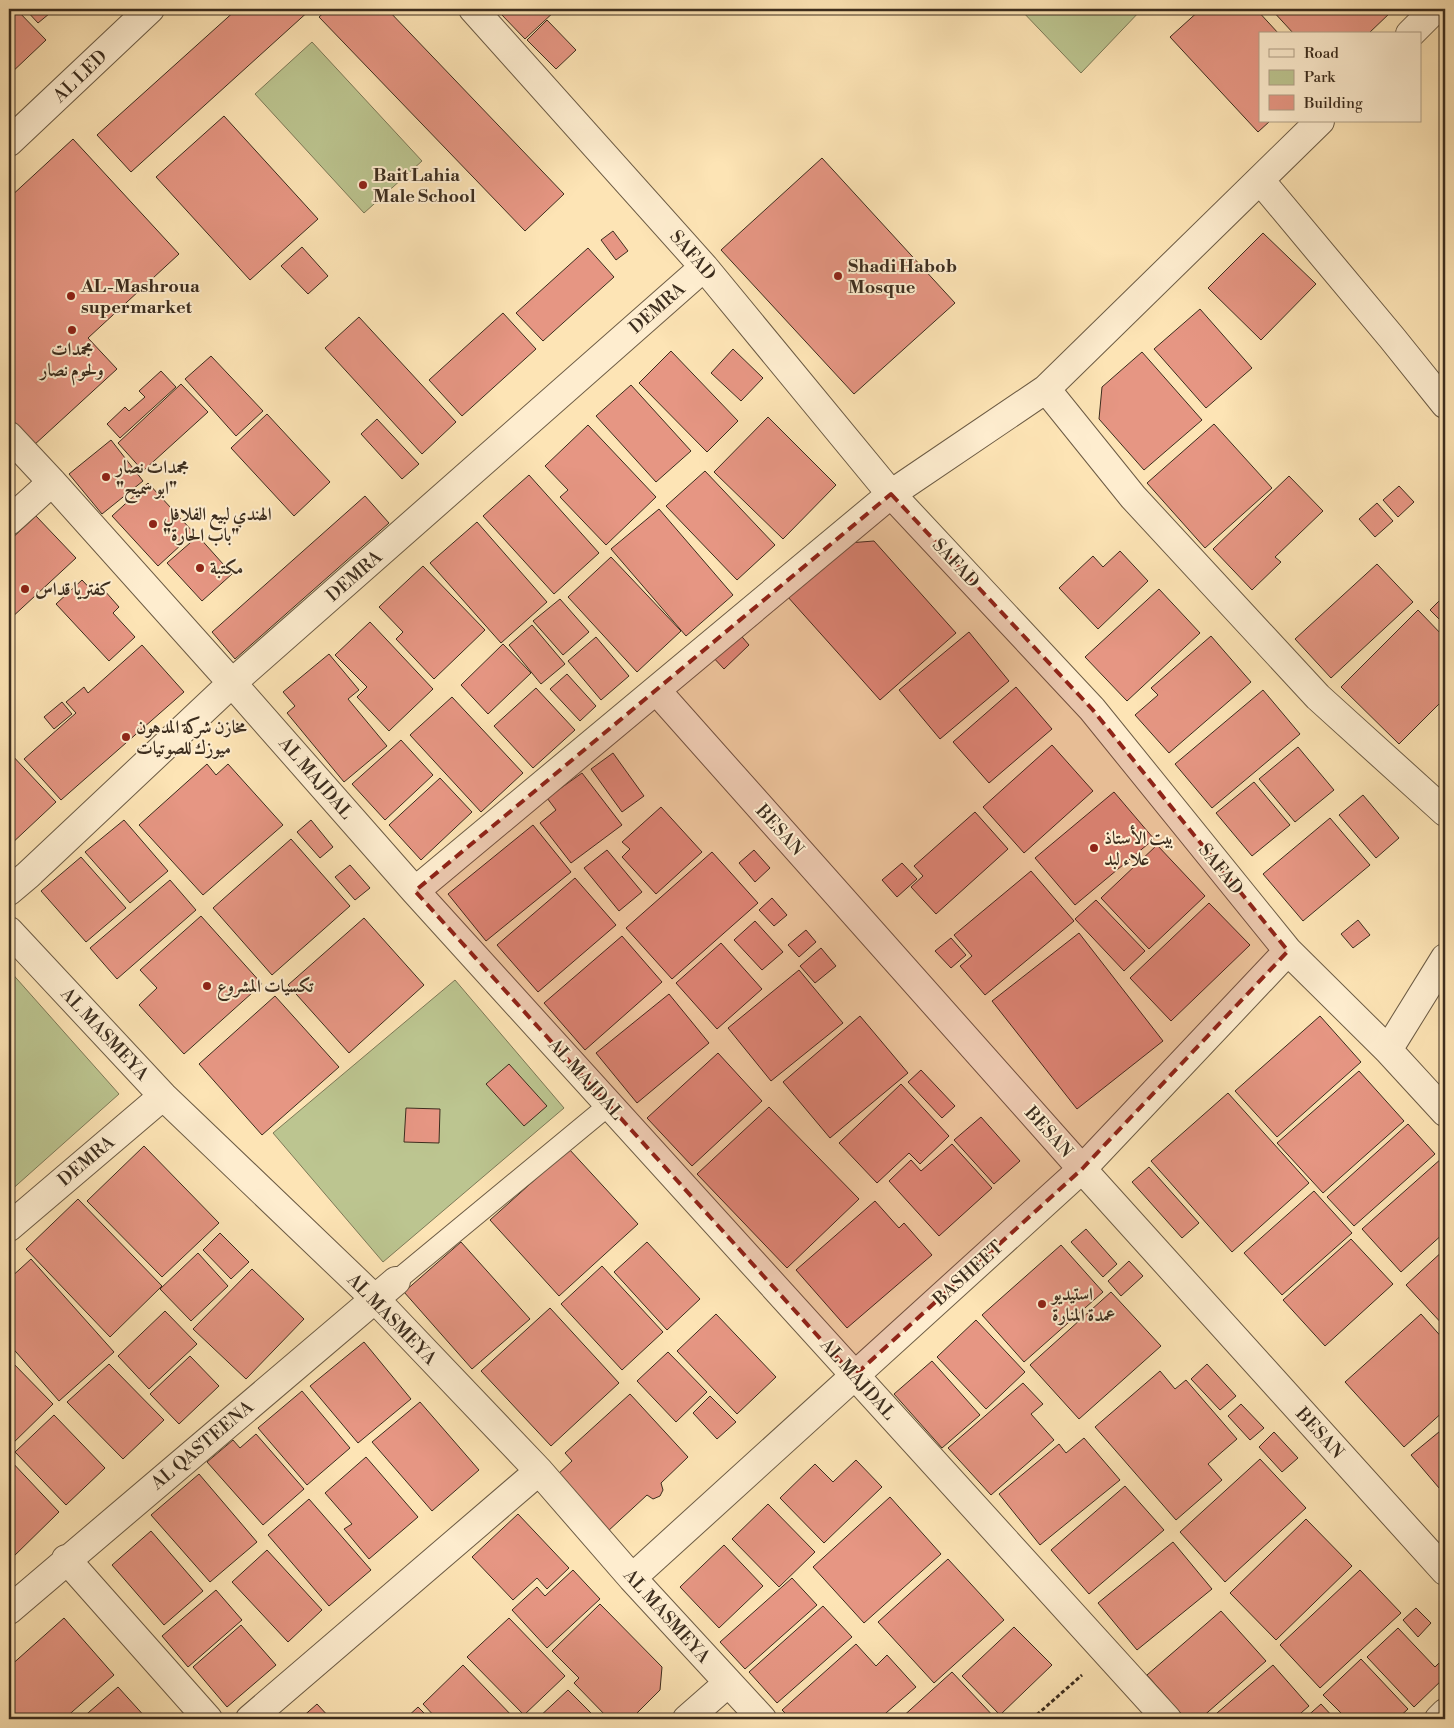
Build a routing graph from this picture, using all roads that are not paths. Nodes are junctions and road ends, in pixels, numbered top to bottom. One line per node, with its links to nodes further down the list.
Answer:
1 (150, 9): 6 (street, AL LED)
2 (473, 9): 8 (street, SAFAD)
3 (1435, 9): 4 (street)
4 (1412, 32)
5 (1319, 122): 7 (street)
6 (9, 142)
7 (1260, 180): 9 (street); 10 (street)
8 (704, 267): 13 (street, SAFAD); 15 (street, DEMRA)
9 (1046, 389): 13 (street); 17 (street)
10 (1445, 404)
11 (9, 436): 12 (street, AL MAJDAL)
12 (52, 482): 14 (street); 15 (street, AL MAJDAL)
13 (891, 494): 16 (street); 21 (street, SAFAD)
14 (9, 521)
15 (232, 683): 18 (street, DEMRA); 19 (street, AL MAJDAL)
16 (656, 690): 19 (street); 27 (street, BESAN)
17 (1445, 812)
18 (9, 890)
19 (415, 891): 25 (street, AL MAJDAL)
20 (9, 931): 24 (street, AL MASMEYA)
21 (1288, 952): 23 (street, SAFAD); 27 (street, BASHEET)
22 (1445, 958): 23 (street)
23 (1388, 1050): 26 (street, SAFAD)
24 (163, 1096): 28 (street, DEMRA); 30 (street, AL MASMEYA)
25 (609, 1105): 29 (lane); 31 (street, AL MAJDAL)
26 (1445, 1112)
27 (1082, 1169): 31 (street, BASHEET); 34 (street, BESAN)
28 (9, 1226)
29 (396, 1281): 30 (street, AL QASTEENA)
30 (375, 1299): 32 (street, AL MASMEYA); 33 (street, AL QASTEENA)
31 (854, 1376): 35 (street, BASHEET); 43 (street, AL MAJDAL)
32 (539, 1471): 35 (street, AL MASMEYA); 40 (street)
33 (66, 1559): 36 (street, AL QASTEENA); 39 (street)
34 (1445, 1571)
35 (632, 1578): 37 (street, AL MASMEYA)
36 (9, 1610)
37 (728, 1683): 41 (street); 42 (street, AL MASMEYA)
38 (1445, 1713): 44 (street)
39 (208, 1719)
40 (250, 1719)
41 (687, 1719)
42 (762, 1719)
43 (1167, 1719)
44 (1439, 1719)

